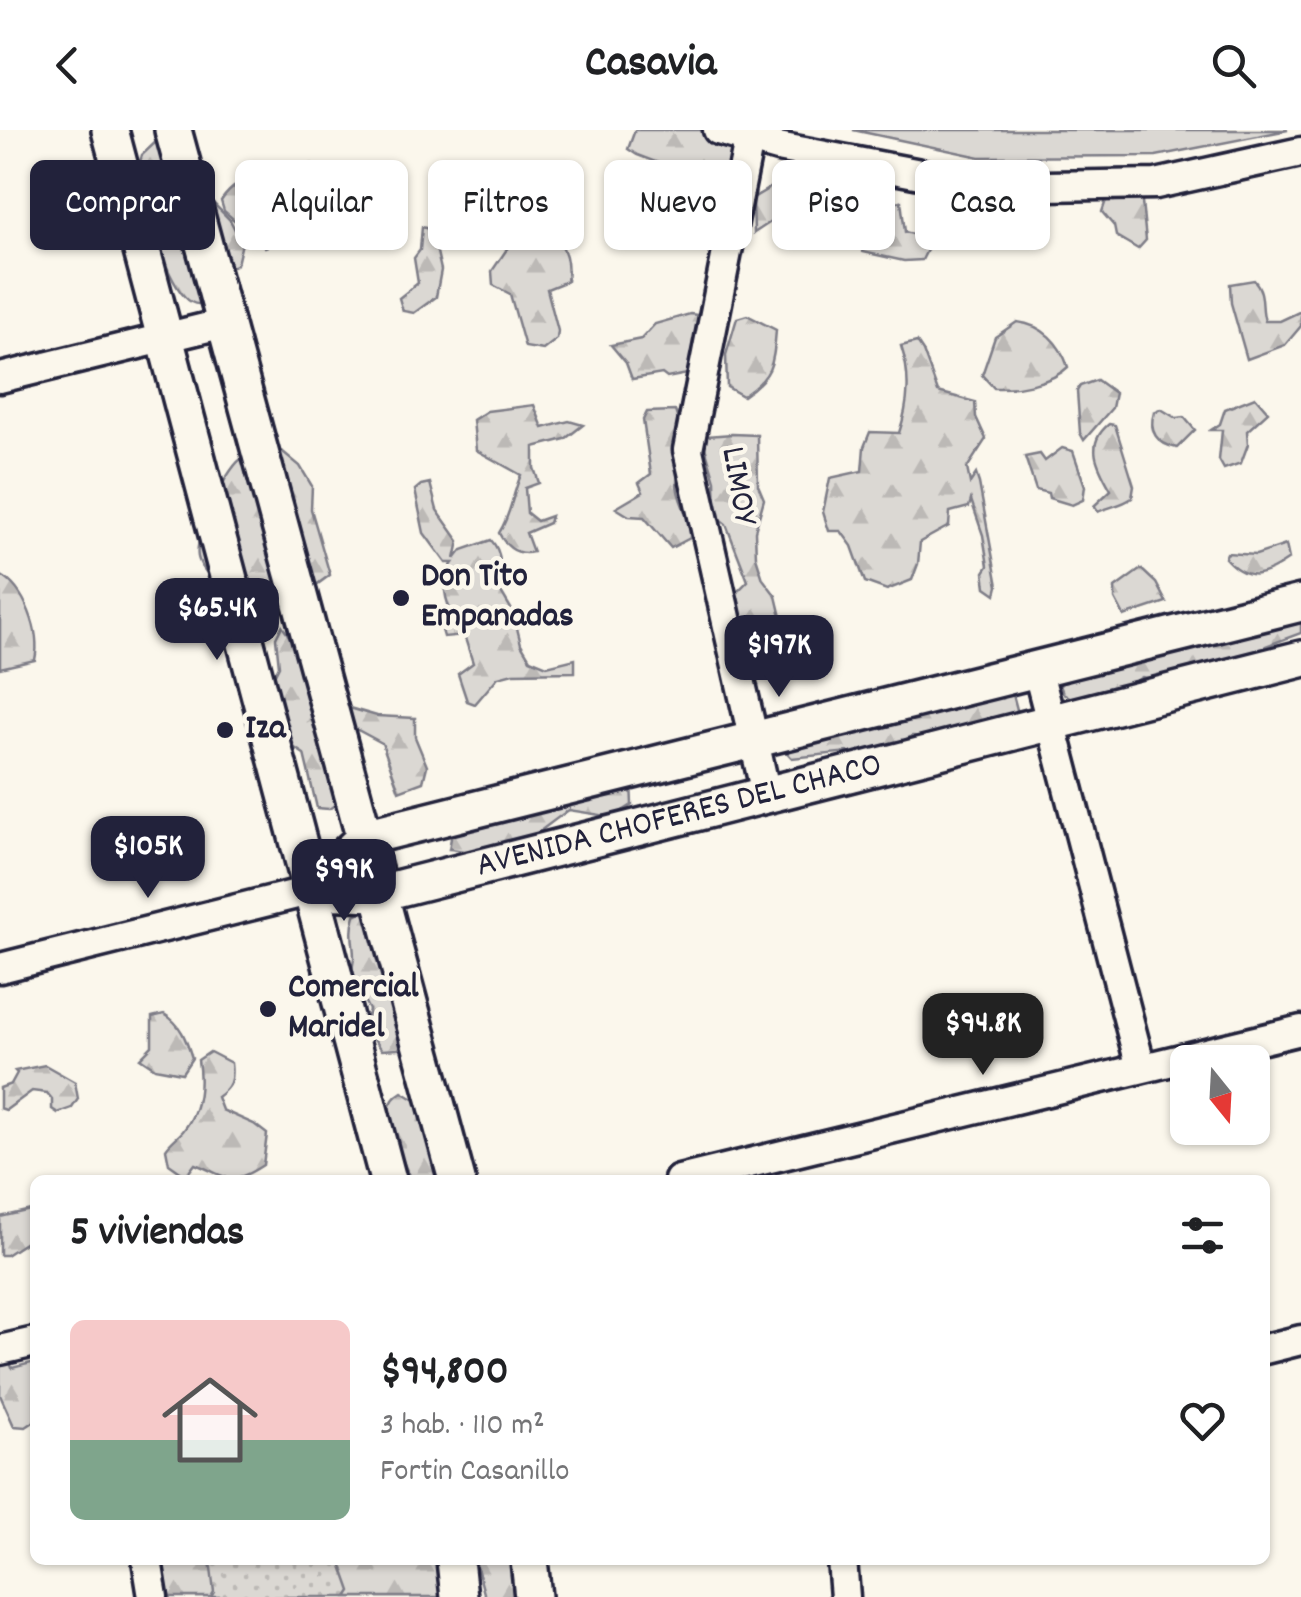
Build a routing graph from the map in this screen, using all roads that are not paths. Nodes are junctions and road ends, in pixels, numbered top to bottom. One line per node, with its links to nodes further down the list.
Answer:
1 (110, 130): 7 (street)
2 (173, 130): 6 (street)
3 (718, 130): 4 (street)
4 (749, 135): 5 (street); 13 (street, LIMOY)
5 (1301, 152)
6 (225, 324): 7 (street); 15 (street)
7 (165, 338): 8 (street); 16 (street)
8 (0, 378)
9 (1301, 603): 11 (street, AVENIDA CHOFERES DEL CHACO)
10 (1301, 659): 12 (street, AVENIDA CHOFERES DEL CHACO)
11 (1037, 668): 12 (street); 13 (street, AVENIDA CHOFERES DEL CHACO)
12 (1050, 722): 14 (street, AVENIDA CHOFERES DEL CHACO); 20 (street)
13 (752, 740): 14 (street, LIMOY); 15 (street, AVENIDA CHOFERES DEL CHACO)
14 (766, 794): 17 (street, AVENIDA CHOFERES DEL CHACO)
15 (365, 837): 16 (street, AVENIDA CHOFERES DEL CHACO); 17 (street)
16 (309, 890): 17 (street, AVENIDA CHOFERES DEL CHACO); 18 (street); 22 (street)
17 (380, 893): 23 (street)
18 (0, 968)
19 (1301, 1030): 20 (street)
20 (1141, 1068): 21 (street)
21 (782, 1169): 24 (street)
22 (387, 1175)
23 (456, 1175)
24 (726, 1175)
25 (1301, 1340): 27 (street)
26 (30, 1343): 28 (street)
27 (1270, 1348)
28 (0, 1350)
29 (148, 1565): 33 (street)
30 (456, 1565): 34 (street)
31 (530, 1565): 35 (street)
32 (842, 1565): 36 (street)
33 (153, 1597)
34 (459, 1597)
35 (534, 1597)
36 (845, 1597)

